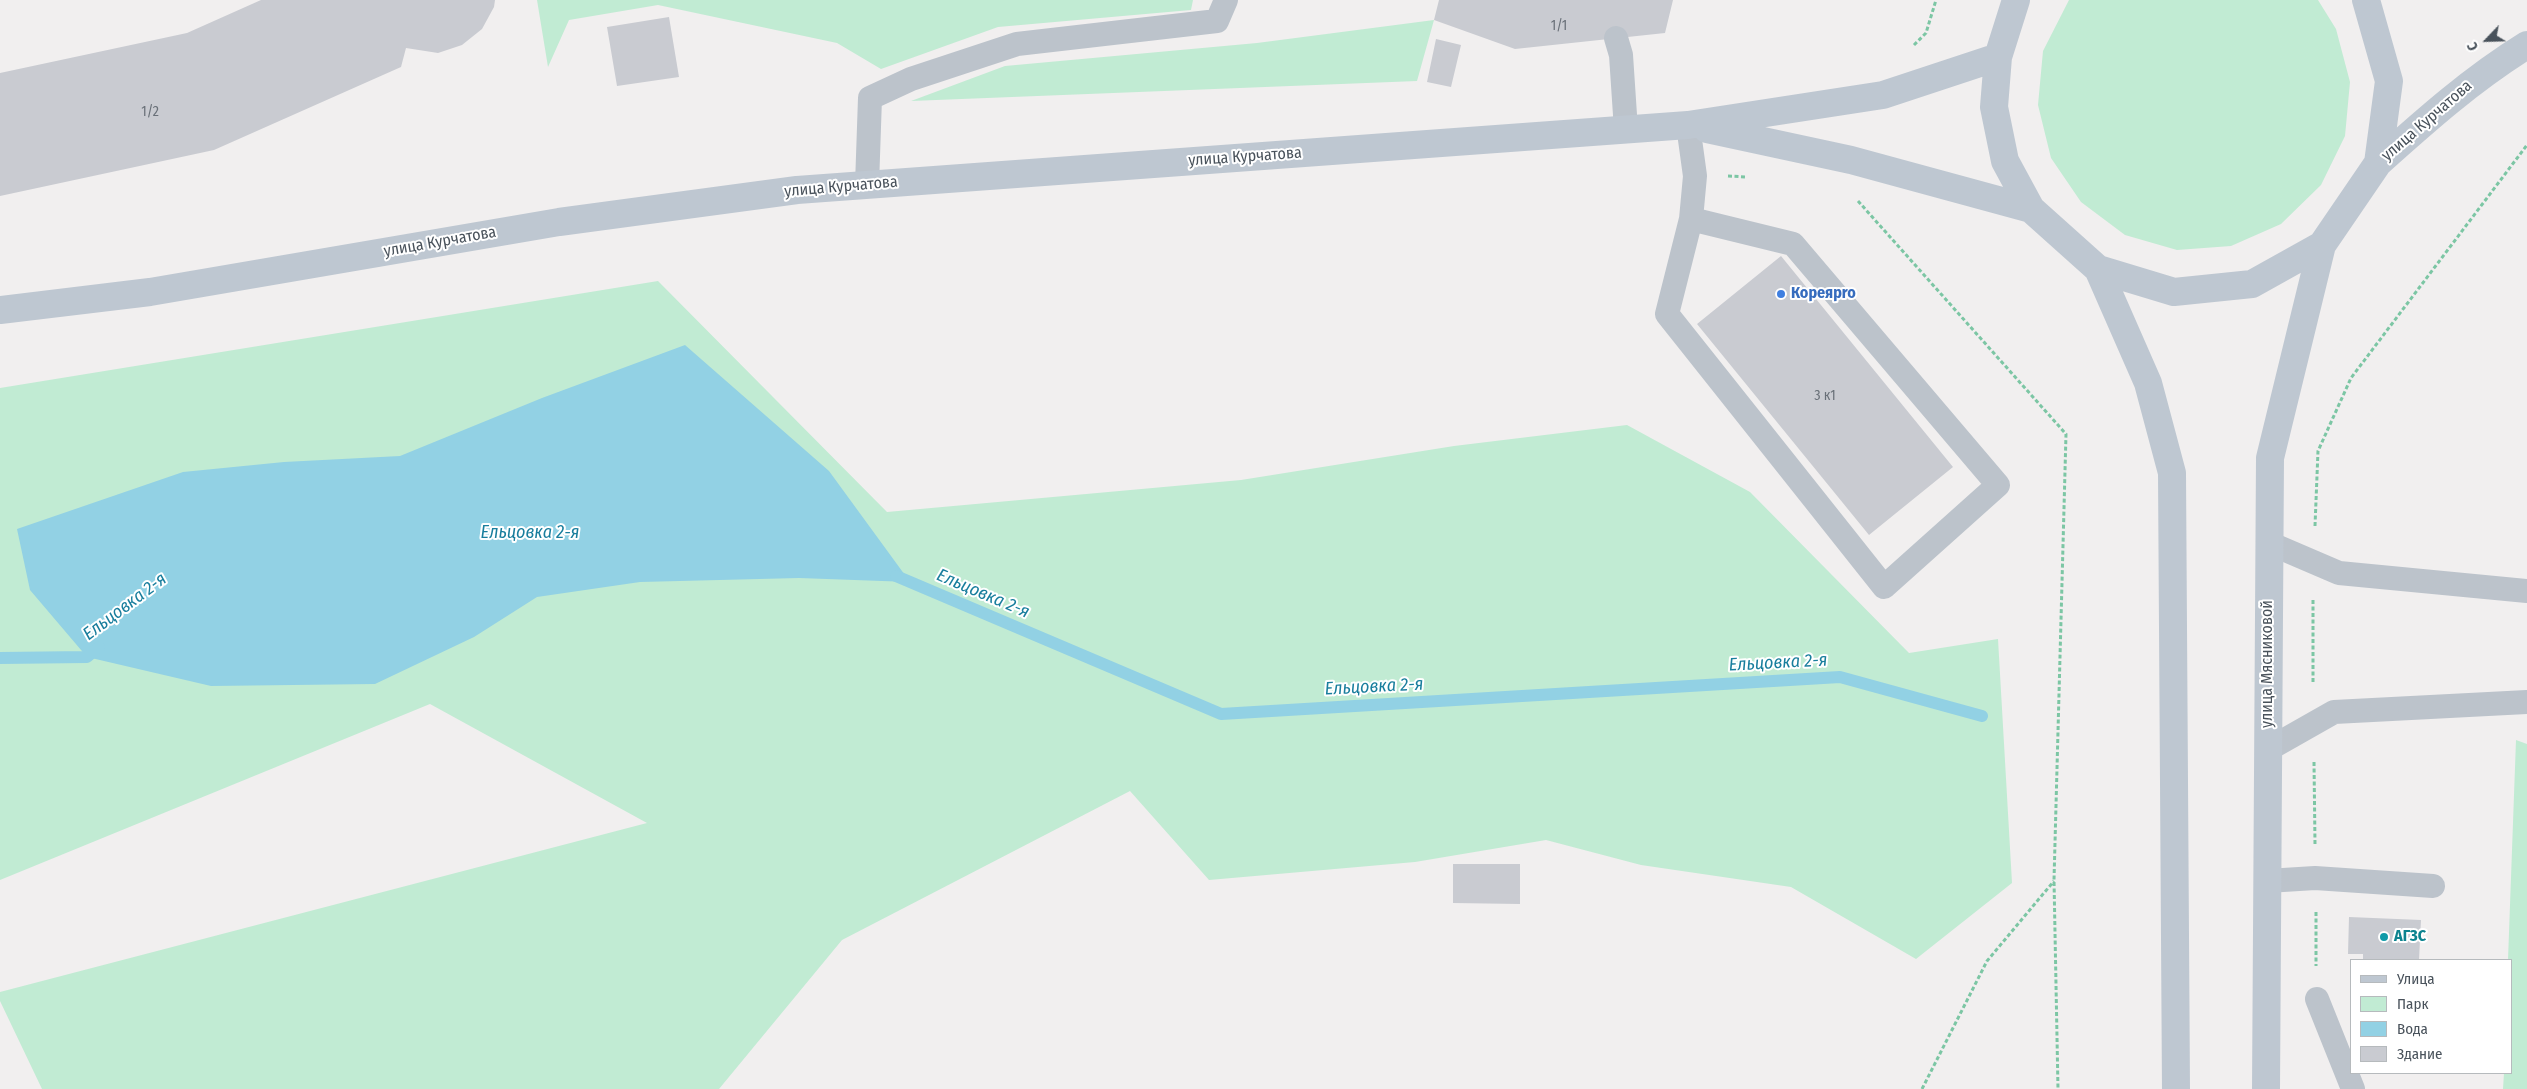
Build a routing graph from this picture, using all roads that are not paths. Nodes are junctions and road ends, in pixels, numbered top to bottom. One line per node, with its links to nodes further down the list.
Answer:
1 (1226, 0): 10 (lane)
2 (2016, 0): 6 (main road)
3 (2366, 0): 9 (main road)
4 (1616, 38): 8 (lane)
5 (2527, 45): 9 (main road, улица Курчатова)
6 (1998, 57): 7 (main road); 11 (main road)
7 (1688, 126): 8 (main road, улица Курчатова); 11 (main road); 12 (lane)
8 (1626, 130): 10 (main road, улица Курчатова)
9 (2378, 163): 13 (main road)
10 (867, 185): 15 (main road, улица Курчатова)
11 (2030, 209): 14 (main road)
12 (1691, 219): 12 (lane)
13 (2322, 245): 14 (main road); 16 (main road, улица Мясниковой)
14 (2098, 269): 23 (main road)
15 (0, 310)
16 (2269, 543): 17 (lane); 19 (main road, улица Мясниковой)
17 (2527, 591)
18 (2527, 702): 19 (lane)
19 (2267, 750): 20 (main road, улица Мясниковой)
20 (2267, 880): 21 (lane); 24 (main road, улица Мясниковой)
21 (2433, 886)
22 (2317, 999): 25 (lane)
23 (2176, 1089)
24 (2266, 1089)
25 (2352, 1089)

